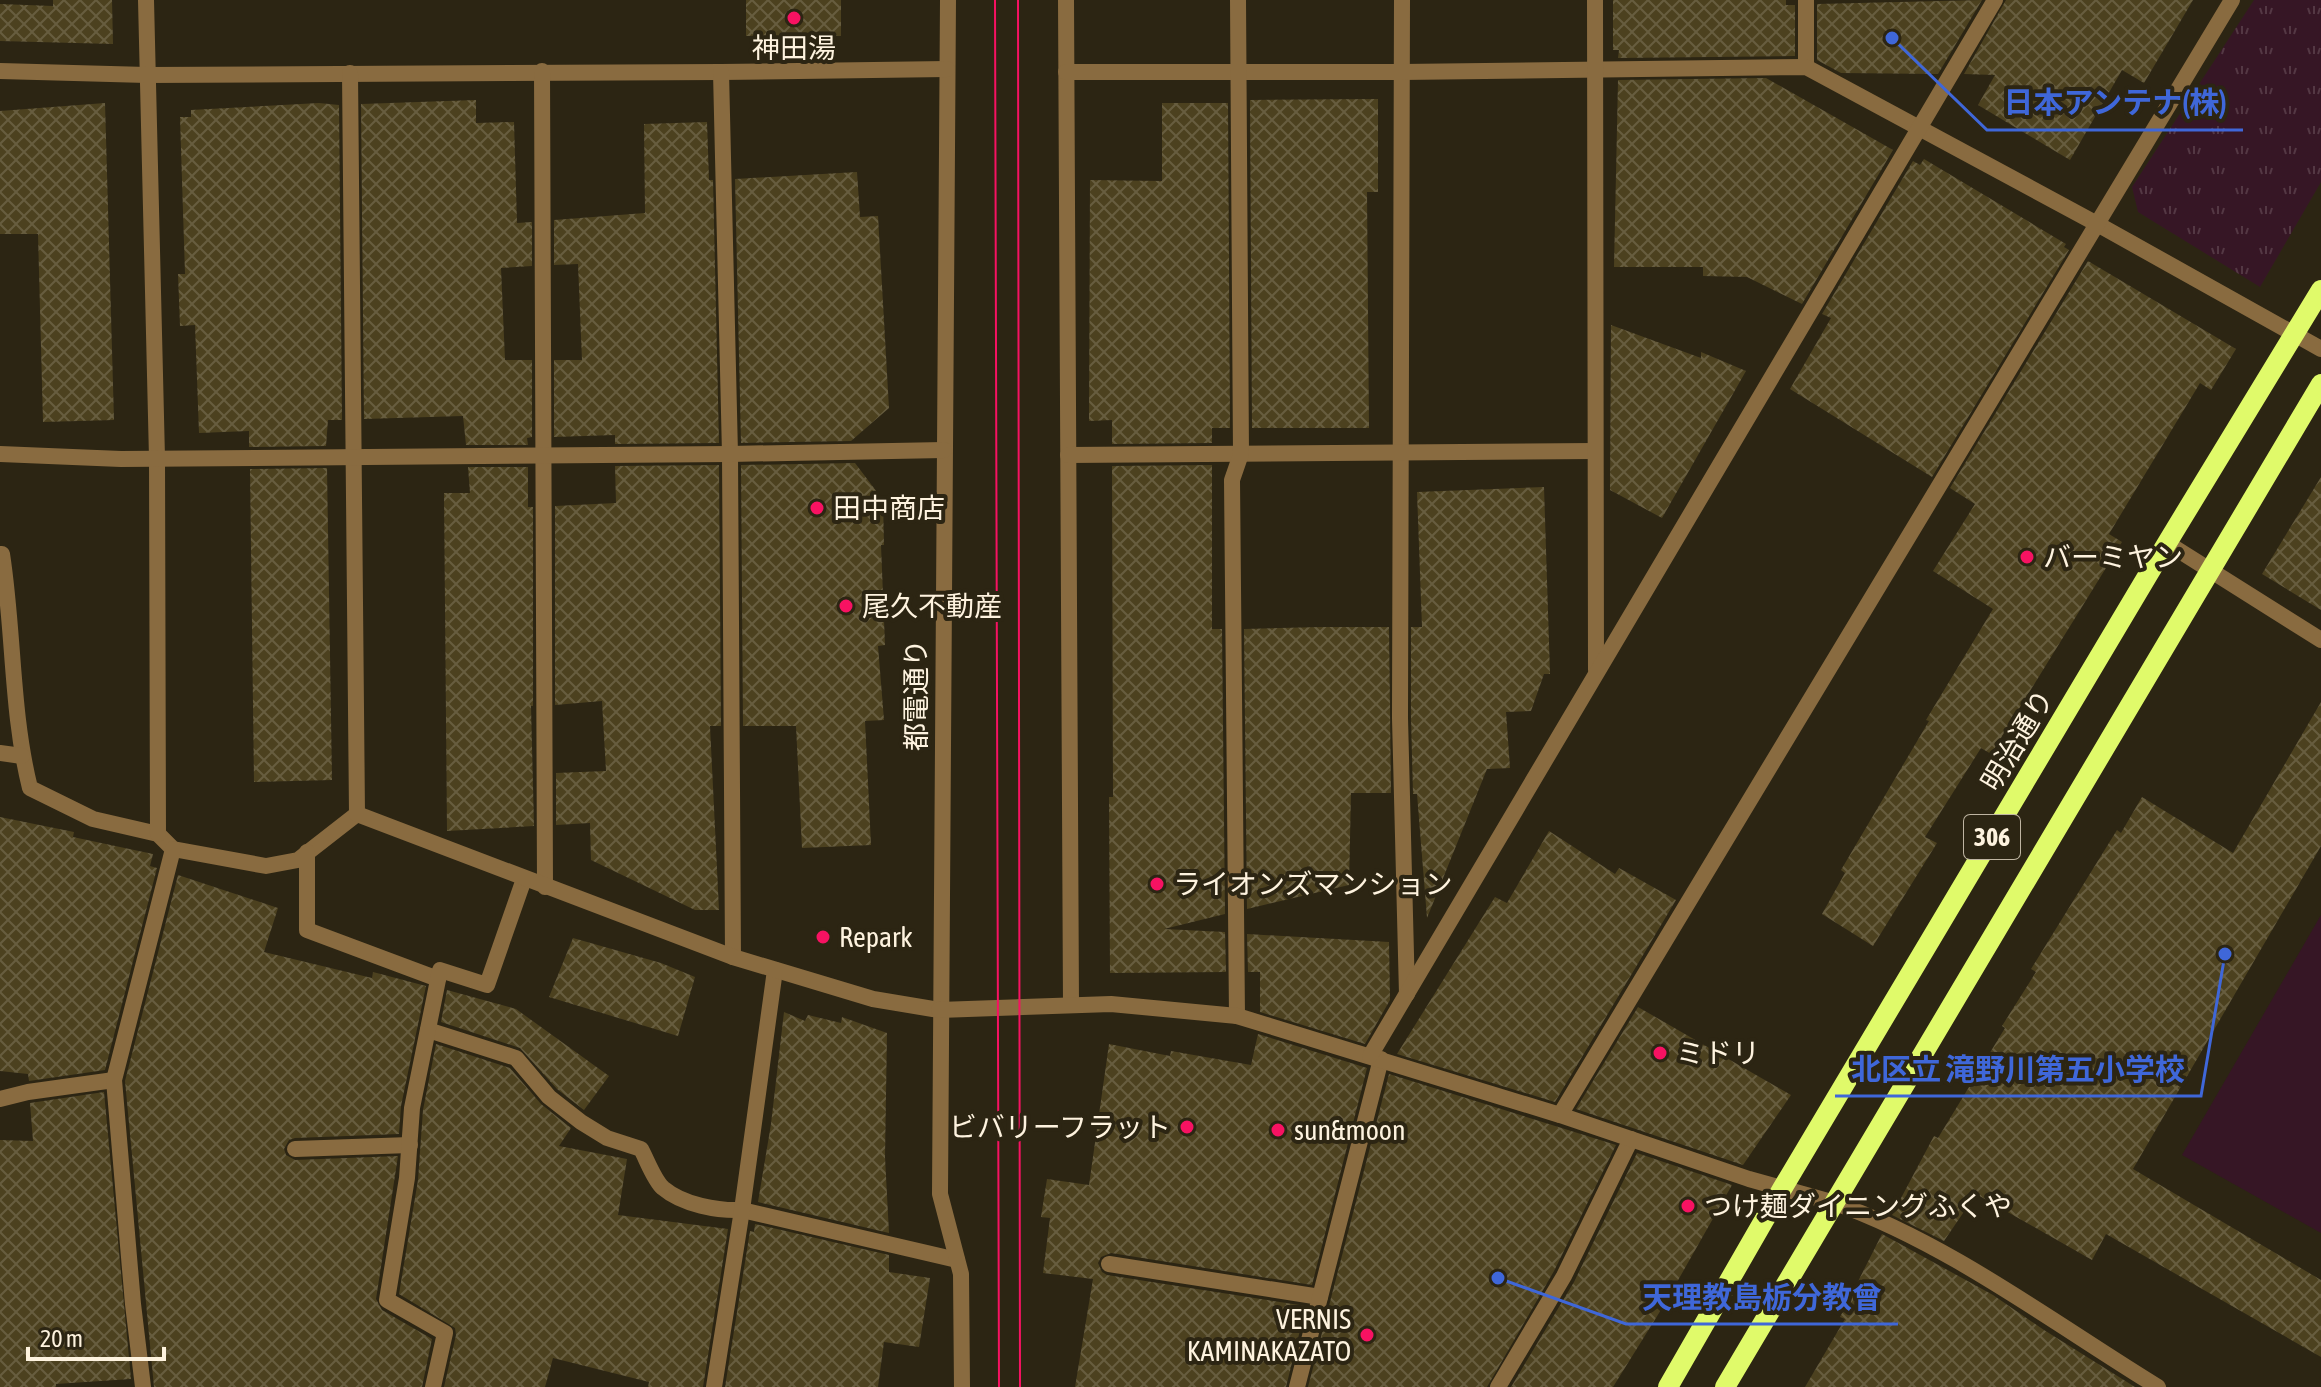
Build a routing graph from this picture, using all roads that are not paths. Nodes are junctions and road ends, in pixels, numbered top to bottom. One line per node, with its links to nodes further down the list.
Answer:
1 (146, 0): 20 (street)
2 (948, 0): 11 (street, 都電通り)
3 (1066, 0): 17 (street)
4 (1238, 0): 15 (street)
5 (1402, 0): 18 (street)
6 (1595, 0): 12 (street)
7 (1806, 0): 10 (street)
8 (1995, 0): 21 (street)
9 (2232, 0): 22 (street)
10 (1806, 67): 12 (street); 21 (street)
11 (947, 69): 16 (street); 27 (street, 都電通り)
12 (1595, 70): 18 (street); 28 (street)
13 (0, 71): 20 (street)
14 (542, 71): 16 (street); 19 (street); 34 (street)
15 (1239, 71): 17 (street); 18 (street); 32 (street)
16 (721, 72): 31 (street)
17 (1066, 72): 33 (street)
18 (1402, 72): 29 (street)
19 (350, 73): 20 (street); 35 (street)
20 (147, 75): 36 (street)
21 (1920, 130): 22 (street); 41 (street)
22 (2099, 225): 24 (street); 61 (street)
23 (2321, 290): 24 (main road, 明治通り / 306)
24 (2295, 333): 25 (street); 37 (main road, 明治通り / 306)
25 (2321, 349)
26 (2321, 384): 39 (main road, 306)
27 (944, 450): 31 (street); 55 (street, 都電通り)
28 (1595, 451): 29 (street); 41 (street)
29 (1400, 453): 32 (street); 53 (street)
30 (0, 454): 36 (street)
31 (730, 454): 34 (street); 50 (street)
32 (1241, 454): 33 (street); 56 (street)
33 (1068, 455): 54 (street)
34 (545, 456): 35 (street); 49 (street)
35 (353, 457): 36 (street); 44 (street)
36 (157, 458): 45 (street)
37 (2167, 543): 39 (street); 65 (main road, 明治通り / 306)
38 (0, 554): 43 (street)
39 (2212, 571): 40 (street); 66 (main road, 306)
40 (2321, 640)
41 (1596, 672): 53 (street)
42 (0, 753): 43 (street)
43 (22, 756): 45 (street)
44 (357, 814): 47 (street); 48 (street)
45 (158, 834): 46 (street)
46 (173, 849): 47 (street); 59 (street)
47 (307, 852): 52 (street)
48 (524, 879): 49 (street); 52 (street)
49 (545, 887): 50 (street)
50 (733, 957): 51 (street)
51 (775, 970): 55 (street); 67 (street)
52 (438, 979): 57 (street)
53 (1407, 994): 58 (street)
54 (1071, 1005): 55 (street); 56 (street)
55 (939, 1010): 68 (street, 都電通り)
56 (1237, 1016): 58 (street)
57 (428, 1030): 63 (street); 67 (street)
58 (1376, 1058): 61 (street); 70 (street)
59 (114, 1080): 60 (street); 71 (street)
60 (0, 1099)
61 (1560, 1115): 62 (street)
62 (1631, 1139): 65 (street); 76 (street)
63 (410, 1145): 64 (street); 72 (street)
64 (295, 1149)
65 (1782, 1189): 66 (street); 77 (main road, 明治通り / 306)
66 (1835, 1203): 78 (main road, 306); 79 (street)
67 (742, 1210): 68 (street); 73 (street)
68 (957, 1260): 74 (street, 都電通り)
69 (1109, 1264): 70 (street)
70 (1320, 1297): 75 (street)
71 (143, 1387)
72 (433, 1387)
73 (714, 1387)
74 (962, 1387)
75 (1297, 1387)
76 (1498, 1387)
77 (1668, 1387)
78 (1725, 1387)
79 (2158, 1387)

